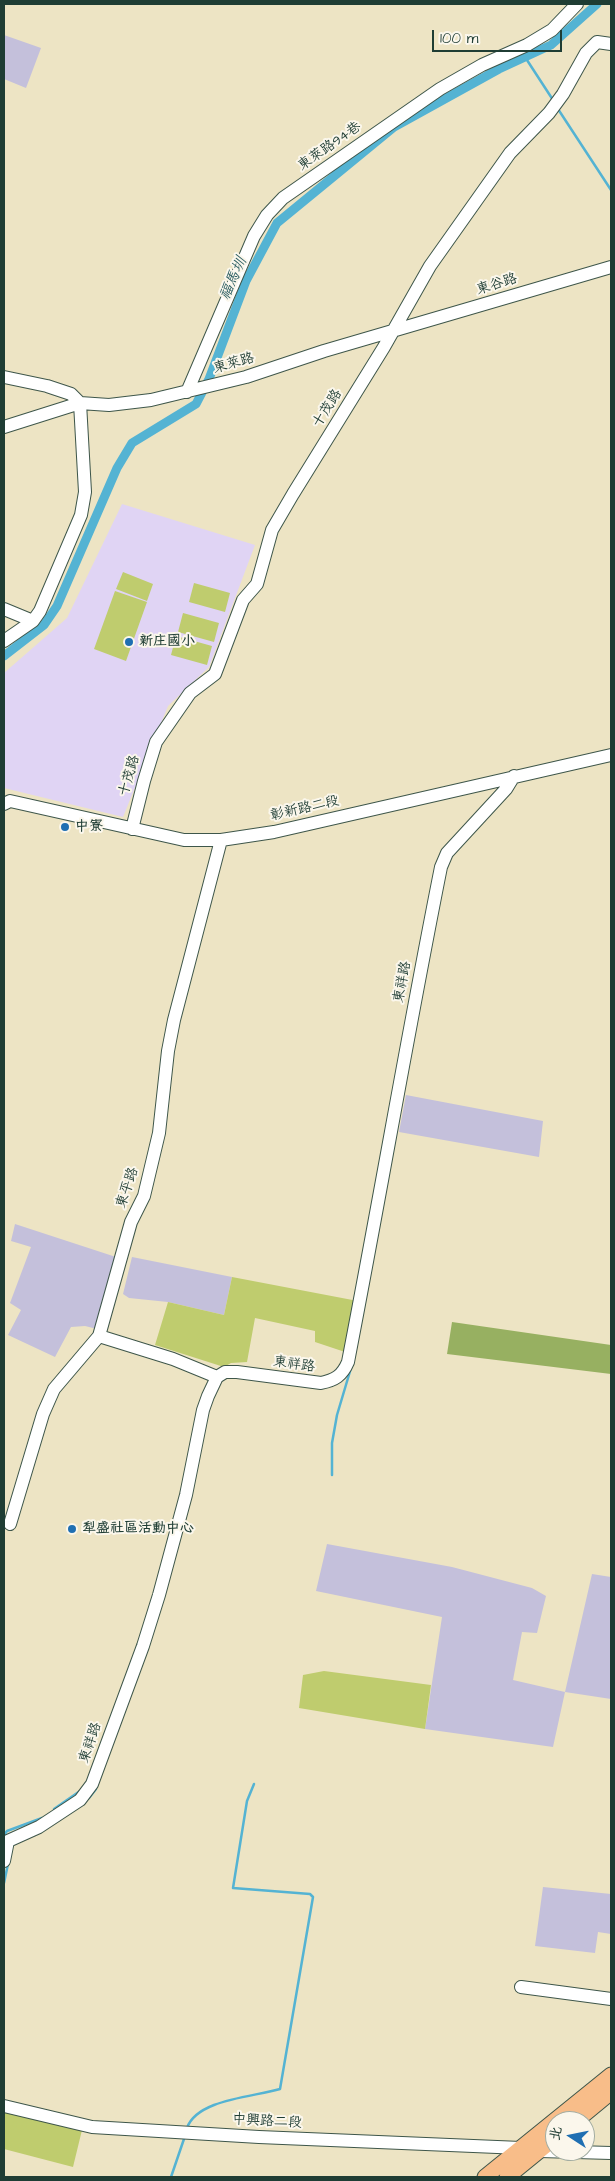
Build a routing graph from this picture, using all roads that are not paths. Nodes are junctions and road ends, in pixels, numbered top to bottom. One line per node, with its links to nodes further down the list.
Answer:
1 (577, 4): 6 (street, 東萊路94巷)
2 (611, 44): 4 (street, 十茂路)
3 (611, 267): 4 (street, 東谷路)
4 (392, 332): 6 (street, 東萊路); 15 (street, 十茂路)
5 (4, 376): 7 (street, 東萊路)
6 (187, 392): 7 (street, 東萊路)
7 (80, 403): 8 (street); 10 (street)
8 (4, 427)
9 (4, 609): 10 (street)
10 (33, 621): 11 (street)
11 (4, 641)
12 (611, 755): 13 (street, 彰新路二段)
13 (514, 776): 16 (street, 彰新路二段); 18 (street, 東祥路)
14 (6, 802): 15 (street, 彰新路二段)
15 (132, 829): 16 (street, 彰新路二段)
16 (221, 840): 17 (street, 東平路)
17 (99, 1336): 18 (street); 19 (street, 東平路)
18 (217, 1377): 20 (street, 東祥路)
19 (10, 1524)
20 (4, 1861)
21 (521, 1987): 22 (street)
22 (611, 1999)
23 (611, 2075): 28 (main road)
24 (611, 2092): 26 (main road)
25 (4, 2106): 28 (street, 中興路二段)
26 (588, 2111)
27 (545, 2142): 28 (main road)
28 (530, 2149): 29 (street, 中興路二段); 30 (main road); 31 (main road)
29 (611, 2154)
30 (485, 2177)
31 (507, 2177)

